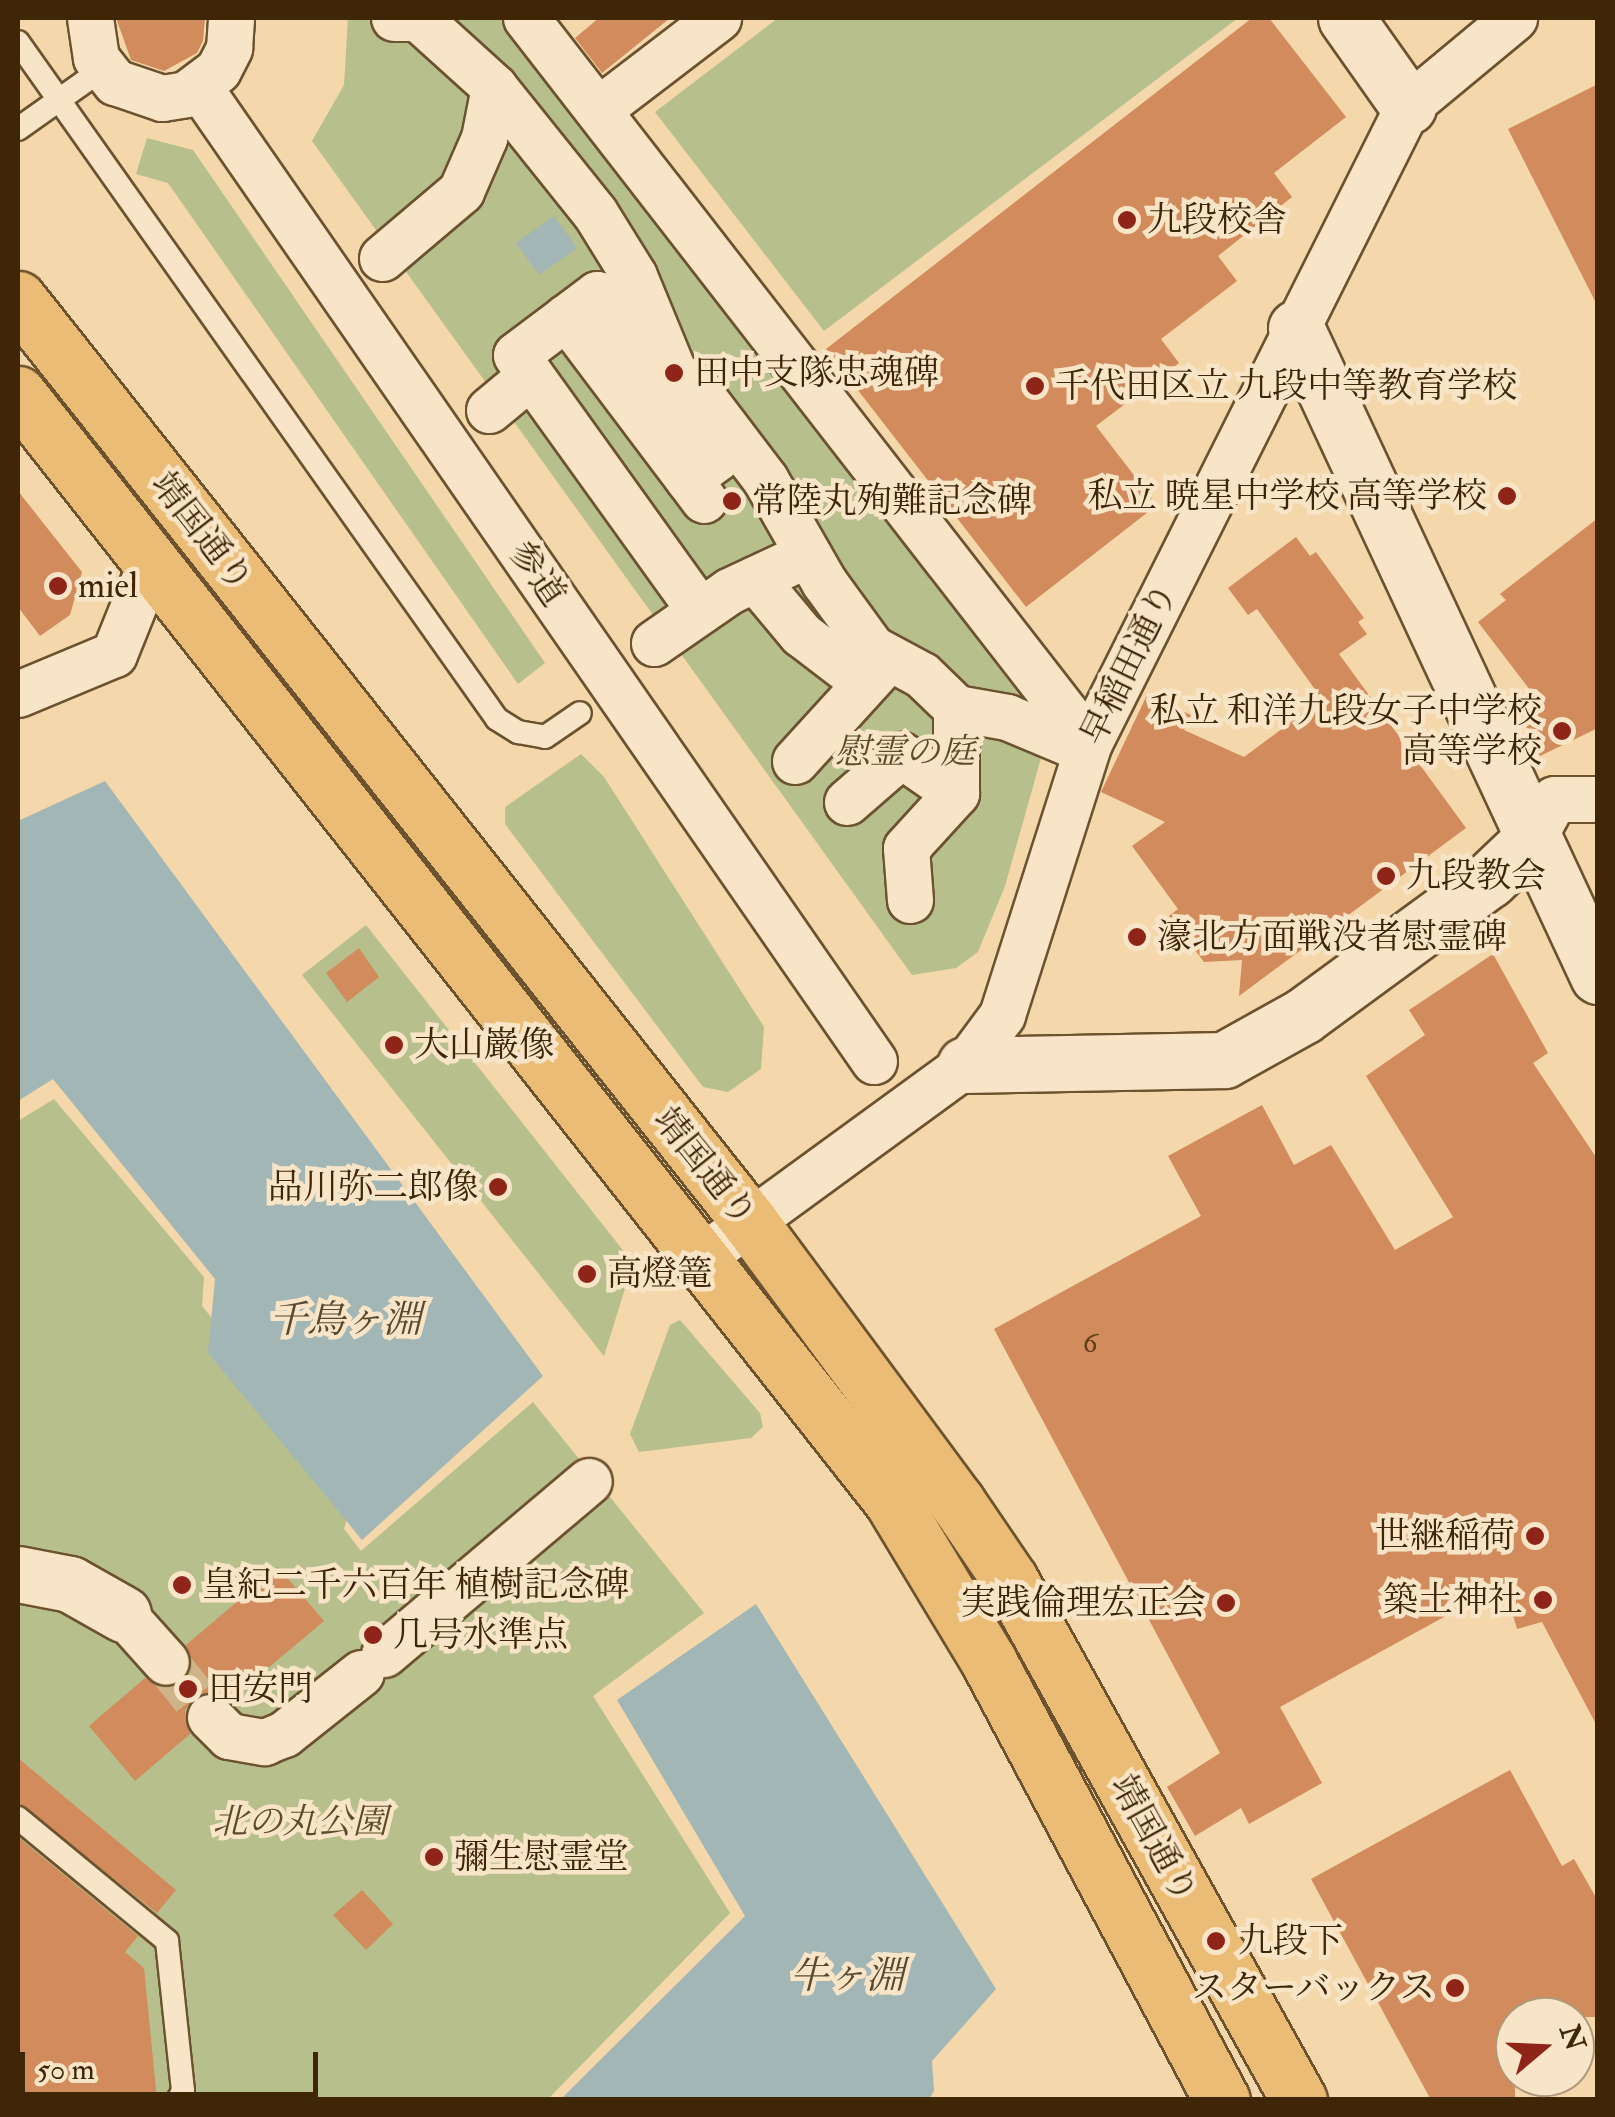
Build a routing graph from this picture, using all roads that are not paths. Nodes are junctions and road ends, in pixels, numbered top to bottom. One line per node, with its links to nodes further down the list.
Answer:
1 (90, 18): 9 (street)
2 (231, 18): 10 (street)
3 (394, 18): 11 (street)
4 (526, 18): 14 (street)
5 (718, 18): 14 (street)
6 (1346, 18): 13 (street)
7 (1514, 18): 13 (street, 早稲田通り)
8 (18, 42): 12 (lane)
9 (104, 68): 10 (street); 12 (lane)
10 (200, 87): 40 (street, 参道)
11 (494, 88): 16 (street); 23 (street)
12 (57, 100): 15 (lane); 31 (lane)
13 (1408, 106): 18 (street, 早稲田通り)
14 (599, 110): 32 (street)
15 (18, 128)
16 (382, 258)
17 (18, 299): 42 (main road, 靖国通り)
18 (1296, 328): 32 (street, 早稲田通り); 36 (street)
19 (530, 376): 21 (street); 22 (street); 22 (street)
20 (18, 394): 24 (main road, 靖国通り)
21 (489, 410)
22 (612, 490): 26 (street)
23 (808, 554): 25 (street); 28 (street)
24 (151, 562): 29 (street); 43 (main road, 靖国通り)
25 (755, 579): 26 (street); 28 (street)
26 (700, 611): 27 (street)
27 (654, 643)
28 (878, 670): 30 (street); 35 (street)
29 (18, 694)
30 (956, 708): 32 (street); 33 (street)
31 (580, 712)
32 (1088, 746): 41 (street, 早稲田通り)
33 (956, 794): 35 (street); 37 (street)
34 (1598, 799): 36 (street)
35 (847, 802): 37 (street)
36 (1534, 838): 39 (street); 41 (street)
37 (906, 848): 38 (street)
38 (910, 900)
39 (1598, 976)
40 (874, 1061)
41 (965, 1064): 42 (street, 早稲田通り)
42 (748, 1221): 43 (street, 早稲田通り); 52 (main road, 靖国通り)
43 (703, 1256): 51 (main road, 靖国通り)
44 (590, 1482): 48 (street)
45 (18, 1574): 46 (street)
46 (123, 1614): 47 (street)
47 (166, 1662)
48 (210, 1717)
49 (18, 1818): 50 (lane)
50 (178, 2100)
51 (1222, 2100)
52 (1298, 2100)

